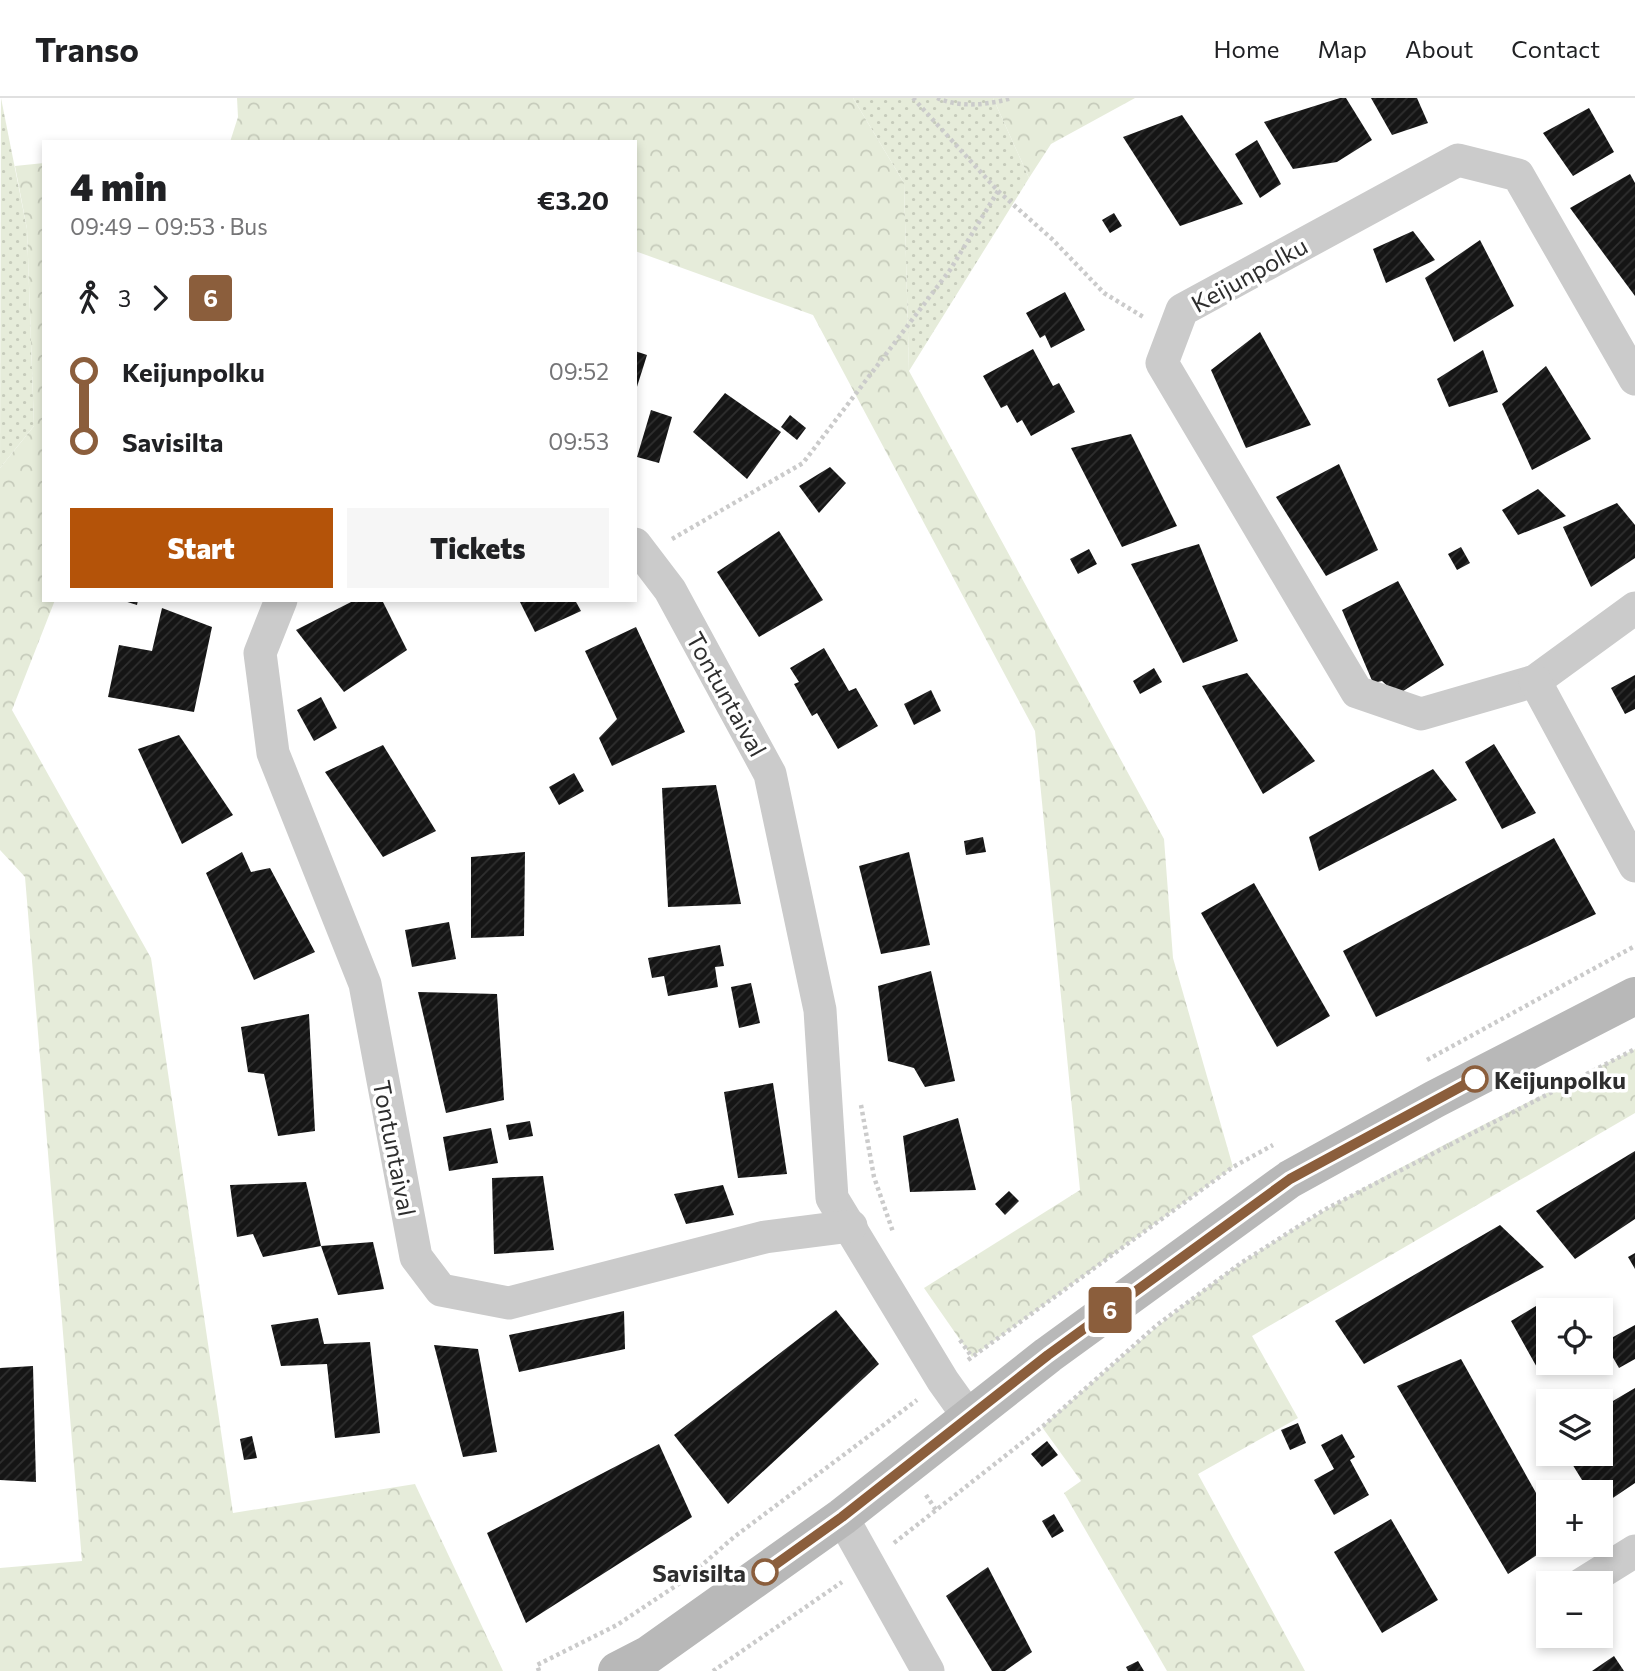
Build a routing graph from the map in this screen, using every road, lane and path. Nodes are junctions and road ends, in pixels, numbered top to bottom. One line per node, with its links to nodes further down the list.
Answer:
1 (913, 98): 4 (path)
2 (937, 98): 3 (path)
3 (1012, 98)
4 (998, 191): 5 (path); 7 (path)
5 (1172, 335): 6 (street, Keijunpolku); 10 (street, Keijunpolku)
6 (1635, 379)
7 (640, 550): 14 (street, Tontuntaival)
8 (280, 602): 14 (street, Tontuntaival)
9 (1635, 608): 10 (street, Keijunpolku)
10 (1535, 681): 11 (street)
11 (1635, 866)
12 (1635, 996): 15 (street)
13 (1635, 1049): 18 (path)
14 (851, 1226): 15 (street, Tontuntaival)
15 (968, 1416): 16 (street)
16 (842, 1517): 18 (street); 20 (street)
17 (1635, 1551): 19 (street)
18 (866, 1565): 21 (path); 22 (street)
19 (1603, 1571)
20 (617, 1671)
21 (713, 1671)
22 (928, 1671)

